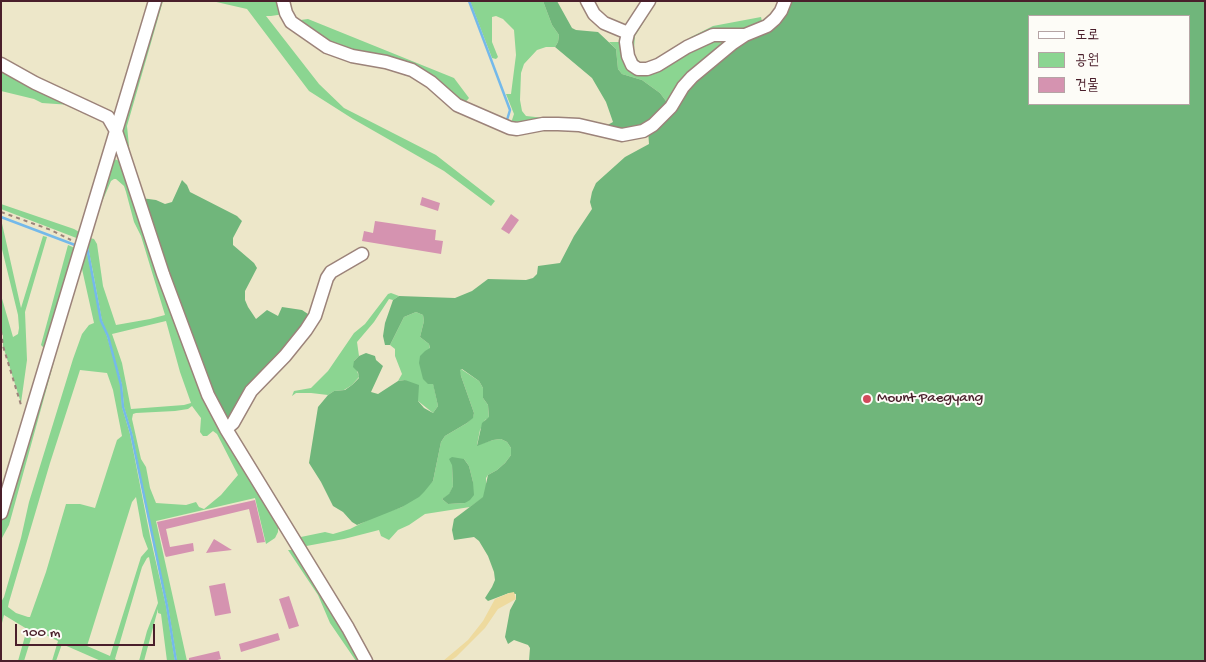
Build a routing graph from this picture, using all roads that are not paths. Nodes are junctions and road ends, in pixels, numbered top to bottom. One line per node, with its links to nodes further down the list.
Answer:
1 (154, 1): 9 (street)
2 (282, 1): 7 (street)
3 (587, 1): 6 (street)
4 (649, 1): 6 (street)
5 (785, 1): 7 (street)
6 (628, 33): 7 (street)
7 (745, 35)
8 (1, 64): 9 (street)
9 (116, 131): 11 (street); 12 (street)
10 (362, 254): 11 (street)
11 (226, 429): 13 (street)
12 (1, 513)
13 (366, 661)

